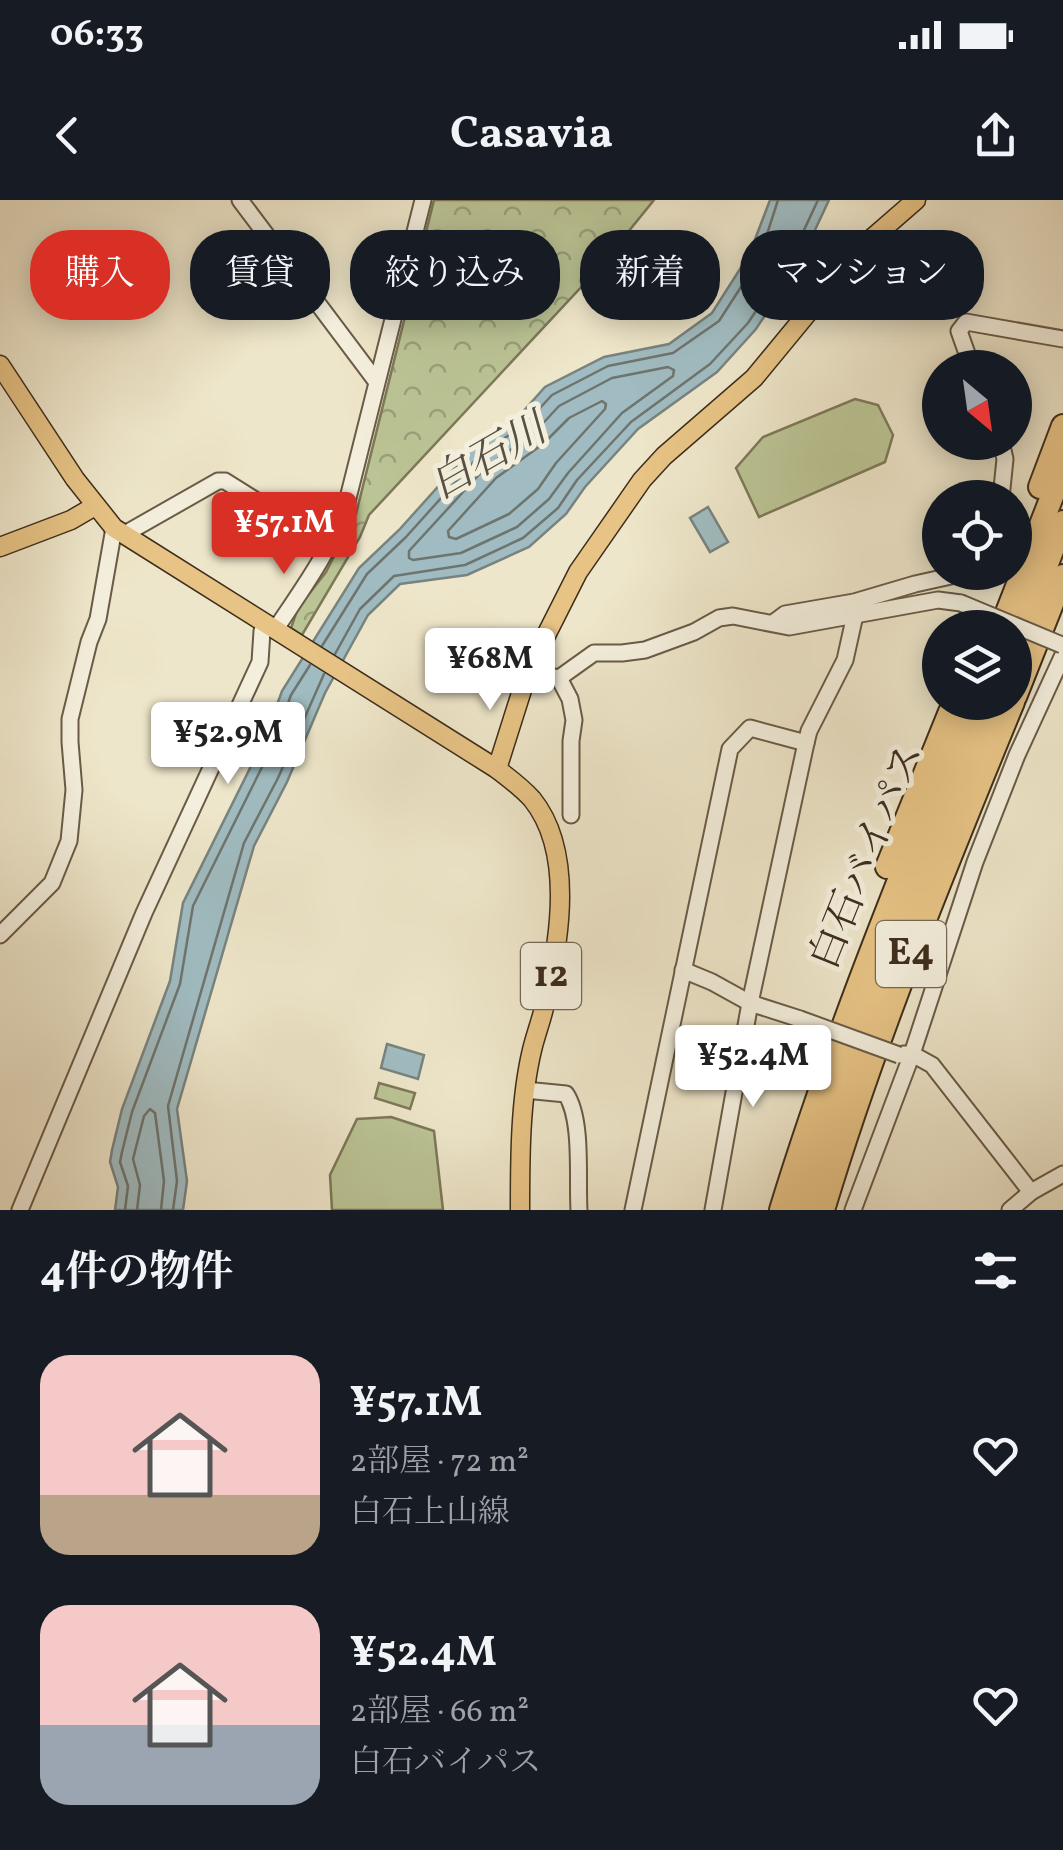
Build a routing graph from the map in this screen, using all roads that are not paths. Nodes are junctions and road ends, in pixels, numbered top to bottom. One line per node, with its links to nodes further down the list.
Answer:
1 (240, 200): 7 (street)
2 (422, 200): 7 (street)
3 (916, 200): 26 (main road)
4 (1063, 338): 5 (street)
5 (966, 350)
6 (0, 365): 10 (main road, 12)
7 (376, 382): 14 (street)
8 (1063, 426): 11 (highway)
9 (1063, 468): 18 (highway)
10 (95, 506): 13 (main road, 12); 15 (main road)
11 (1032, 507)
12 (1063, 522): 19 (highway)
13 (118, 532): 14 (street); 22 (main road, 12); 35 (street)
14 (328, 546): 22 (street)
15 (0, 547)
16 (1063, 576): 24 (highway, E4)
17 (922, 582): 21 (street)
18 (1007, 610)
19 (1029, 610)
20 (855, 614): 21 (street); 23 (street, bridge); 32 (street)
21 (773, 623): 27 (street)
22 (275, 630): 33 (main road, 12); 42 (street)
23 (1062, 645)
24 (1032, 654)
25 (1063, 656): 38 (street)
26 (528, 672): 27 (street); 33 (main road)
27 (558, 678): 34 (street)
28 (946, 720): 47 (highway, 白石バイパス)
29 (963, 720): 48 (highway, 白石バイパス)
30 (986, 720): 49 (highway, E4)
31 (1006, 720): 50 (highway, E4)
32 (806, 743): 36 (street); 37 (street)
33 (494, 767): 39 (main road, 12)
34 (572, 815)
35 (0, 935)
36 (683, 970): 37 (street); 45 (street)
37 (750, 1003): 38 (street, bridge); 46 (street)
38 (906, 1054): 41 (street); 51 (street)
39 (525, 1090): 43 (main road, 12); 44 (street)
40 (1063, 1174): 41 (street)
41 (1032, 1192): 52 (street)
42 (20, 1210)
43 (520, 1210)
44 (580, 1210)
45 (634, 1210)
46 (713, 1210)
47 (767, 1210)
48 (781, 1210)
49 (803, 1210)
50 (822, 1210)
51 (853, 1210)
52 (1010, 1210)

